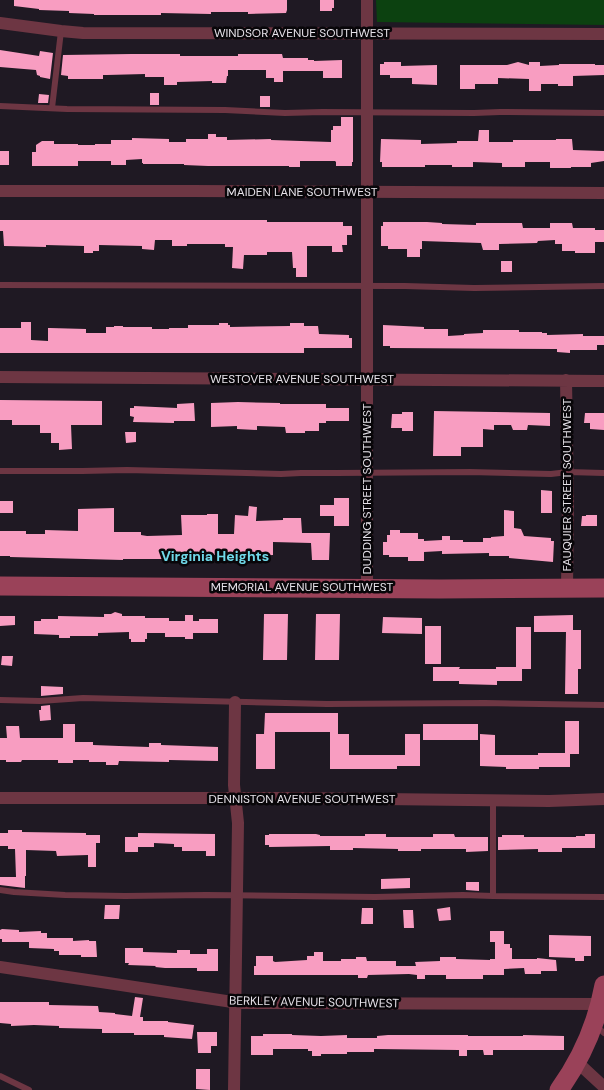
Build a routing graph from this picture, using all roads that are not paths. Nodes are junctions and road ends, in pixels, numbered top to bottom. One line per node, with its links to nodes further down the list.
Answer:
1 (366, 0): 4 (street, DUDDING STREET SOUTHWEST)
2 (0, 23): 3 (street, WINDSOR AVENUE SOUTHWEST)
3 (61, 31): 4 (street, WINDSOR AVENUE SOUTHWEST); 7 (lane)
4 (367, 33): 5 (street, WINDSOR AVENUE SOUTHWEST); 8 (street, DUDDING STREET SOUTHWEST)
5 (604, 34)
6 (0, 106): 7 (lane)
7 (52, 108): 8 (lane)
8 (367, 112): 9 (lane); 11 (street, DUDDING STREET SOUTHWEST)
9 (604, 114)
10 (0, 191): 11 (street, MAIDEN LANE SOUTHWEST)
11 (367, 193): 12 (street, MAIDEN LANE SOUTHWEST); 14 (street, DUDDING STREET SOUTHWEST)
12 (604, 193)
13 (0, 284): 14 (lane)
14 (367, 286): 15 (lane); 17 (street, DUDDING STREET SOUTHWEST)
15 (604, 286)
16 (0, 377): 17 (street, WESTOVER AVENUE SOUTHWEST)
17 (367, 379): 18 (street, WESTOVER AVENUE SOUTHWEST); 22 (street, DUDDING STREET SOUTHWEST)
18 (566, 380): 19 (street, WESTOVER AVENUE SOUTHWEST); 21 (street, FAUQUIER STREET SOUTHWEST)
19 (604, 381)
20 (0, 471): 22 (lane)
21 (568, 472): 22 (lane); 23 (lane); 27 (street, FAUQUIER STREET SOUTHWEST)
22 (367, 473): 25 (street, DUDDING STREET SOUTHWEST)
23 (604, 473)
24 (0, 586): 25 (street, MEMORIAL AVENUE SOUTHWEST)
25 (367, 588): 27 (street, MEMORIAL AVENUE SOUTHWEST)
26 (604, 588): 27 (street, MEMORIAL AVENUE SOUTHWEST)
27 (567, 589)
28 (0, 700): 29 (lane)
29 (235, 702): 30 (lane); 32 (street)
30 (604, 705)
31 (0, 798): 32 (street, DENNISTON AVENUE SOUTHWEST)
32 (236, 798): 34 (street, DENNISTON AVENUE SOUTHWEST); 36 (street)
33 (604, 799): 34 (street, DENNISTON AVENUE SOUTHWEST)
34 (493, 800): 37 (lane)
35 (0, 890): 36 (lane)
36 (238, 895): 37 (lane); 41 (street)
37 (492, 896): 38 (lane)
38 (604, 897)
39 (0, 967): 41 (street, BERKLEY AVENUE SOUTHWEST)
40 (604, 985): 42 (street)
41 (235, 1003): 42 (street, BERKLEY AVENUE SOUTHWEST); 48 (street)
42 (601, 1004): 43 (street)
43 (599, 1029): 44 (street)
44 (576, 1062): 46 (street); 49 (street)
45 (0, 1076): 47 (lane)
46 (604, 1087)
47 (29, 1090)
48 (234, 1090)
49 (559, 1090)

